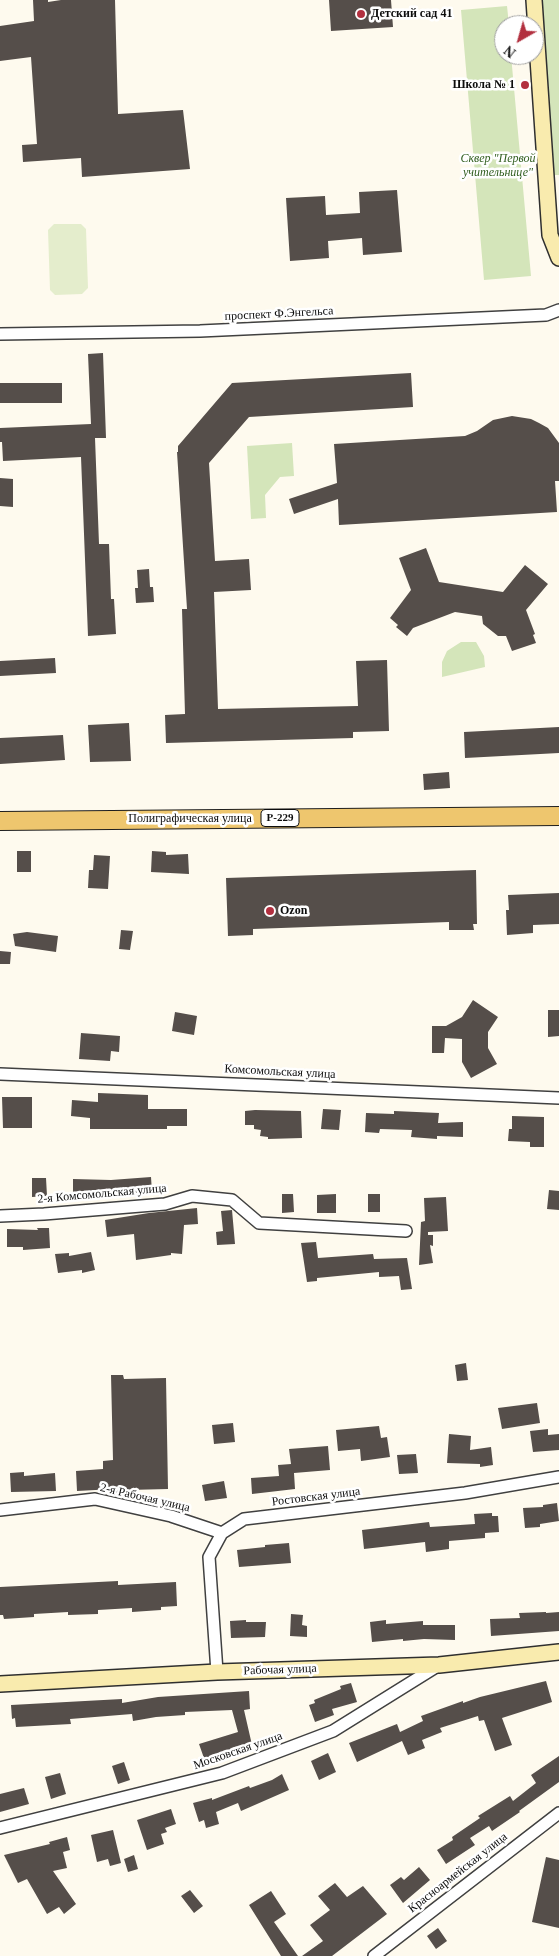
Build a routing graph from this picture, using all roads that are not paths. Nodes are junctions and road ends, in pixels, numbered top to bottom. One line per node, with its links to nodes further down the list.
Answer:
1 (534, 0): 2 (street)
2 (559, 258)
3 (559, 310): 4 (street, проспект Ф.Энгельса)
4 (0, 334)
5 (559, 816): 6 (main road, Полиграфическая улица / Р-229)
6 (0, 821)
7 (0, 1074): 8 (street, Комсомольская улица)
8 (559, 1098)
9 (0, 1216): 10 (street, 2-я Комсомольская улица)
10 (406, 1231)
11 (559, 1477): 13 (street, Ростовская улица)
12 (0, 1510): 13 (street, 2-я Рабочая улица)
13 (222, 1533): 16 (street, Ростовская улица)
14 (559, 1652): 15 (street, Рабочая улица)
15 (439, 1665): 16 (street, Рабочая улица); 19 (street, Московская улица)
16 (217, 1672): 17 (street, Рабочая улица)
17 (0, 1684)
18 (559, 1813): 20 (street, Красноармейская улица)
19 (0, 1828)
20 (374, 1956)

